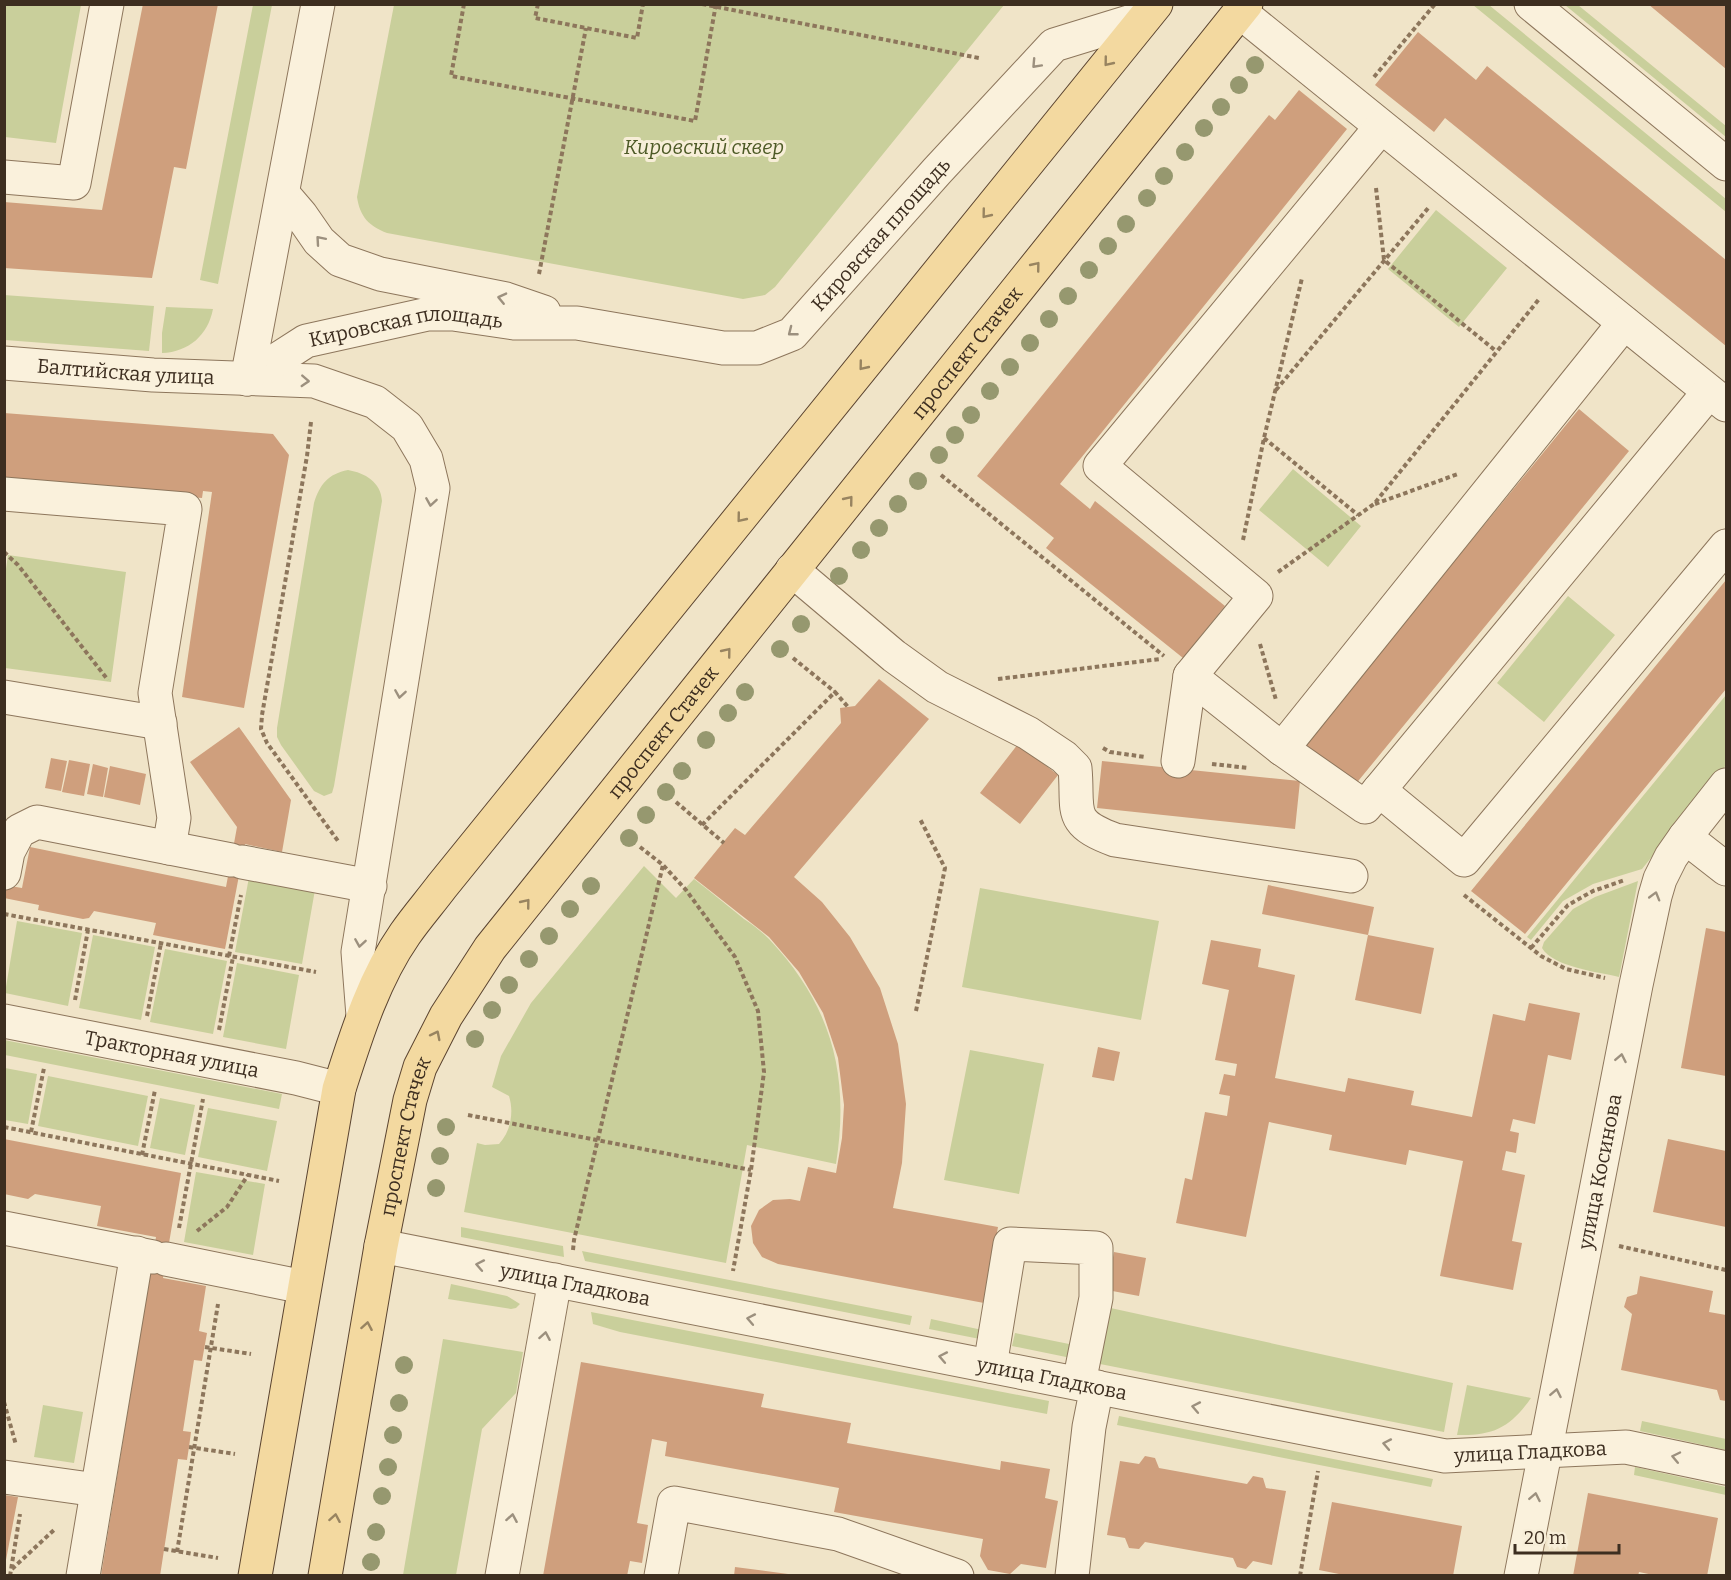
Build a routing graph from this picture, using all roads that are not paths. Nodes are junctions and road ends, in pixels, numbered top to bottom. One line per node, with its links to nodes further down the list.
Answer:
1 (108, 4): 8 (street)
2 (318, 4): 9 (street)
3 (1531, 4): 7 (street)
4 (1243, 8): 6 (street); 17 (main road, проспект Стачек, one-way to 4)
5 (1150, 11): 10 (street, Кировская площадь, one-way to 10); 31 (main road, one-way to 31)
6 (1376, 133): 11 (street); 18 (street)
7 (1726, 164)
8 (4, 177)
9 (283, 194): 10 (street, Кировская площадь, one-way to 9); 13 (street)
10 (577, 323): 13 (street, Кировская площадь)
11 (1624, 323): 14 (street); 21 (street)
12 (4, 363): 13 (street, Балтийская улица)
13 (247, 379): 30 (street, Балтийская улица, one-way to 30)
14 (1718, 399): 24 (street)
15 (4, 494): 20 (street)
16 (1726, 546): 24 (street)
17 (792, 570): 29 (street); 35 (main road, проспект Стачек, one-way to 17)
18 (1190, 676): 21 (street); 22 (street)
19 (4, 698): 20 (street)
20 (160, 723): 26 (street)
21 (1282, 749): 24 (street)
22 (1178, 761)
23 (1726, 785): 25 (street, улица Косинова)
24 (1379, 790)
25 (1685, 837): 28 (street); 41 (street, улица Косинова, one-way to 25)
26 (170, 848): 27 (street); 30 (street)
27 (6, 859)
28 (1726, 869)
29 (1351, 876)
30 (370, 886): 31 (street, Балтийская улица, one-way to 31)
31 (363, 1016): 33 (main road)
32 (4, 1021): 33 (street, Тракторная улица)
33 (339, 1089): 38 (main road)
34 (4, 1228): 36 (street)
35 (381, 1246): 37 (street, улица Гладкова, one-way to 35); 47 (main road, проспект Стачек, one-way to 35)
36 (161, 1256): 38 (street); 44 (street)
37 (564, 1270): 39 (street, улица Гладкова, one-way to 37); 48 (street, one-way to 37)
38 (304, 1287): 46 (main road)
39 (990, 1366): 40 (street, улица Гладкова); 40 (street)
40 (1088, 1385): 41 (street, улица Гладкова, one-way to 40); 51 (street)
41 (1544, 1451): 42 (street, улица Гладкова, one-way to 41); 52 (street, улица Косинова, one-way to 41)
42 (1726, 1468)
43 (4, 1477): 44 (street)
44 (97, 1490): 45 (street)
45 (83, 1575)
46 (255, 1575)
47 (325, 1575)
48 (502, 1575)
49 (661, 1575): 50 (street)
50 (957, 1575)
51 (1072, 1575)
52 (1521, 1575)

